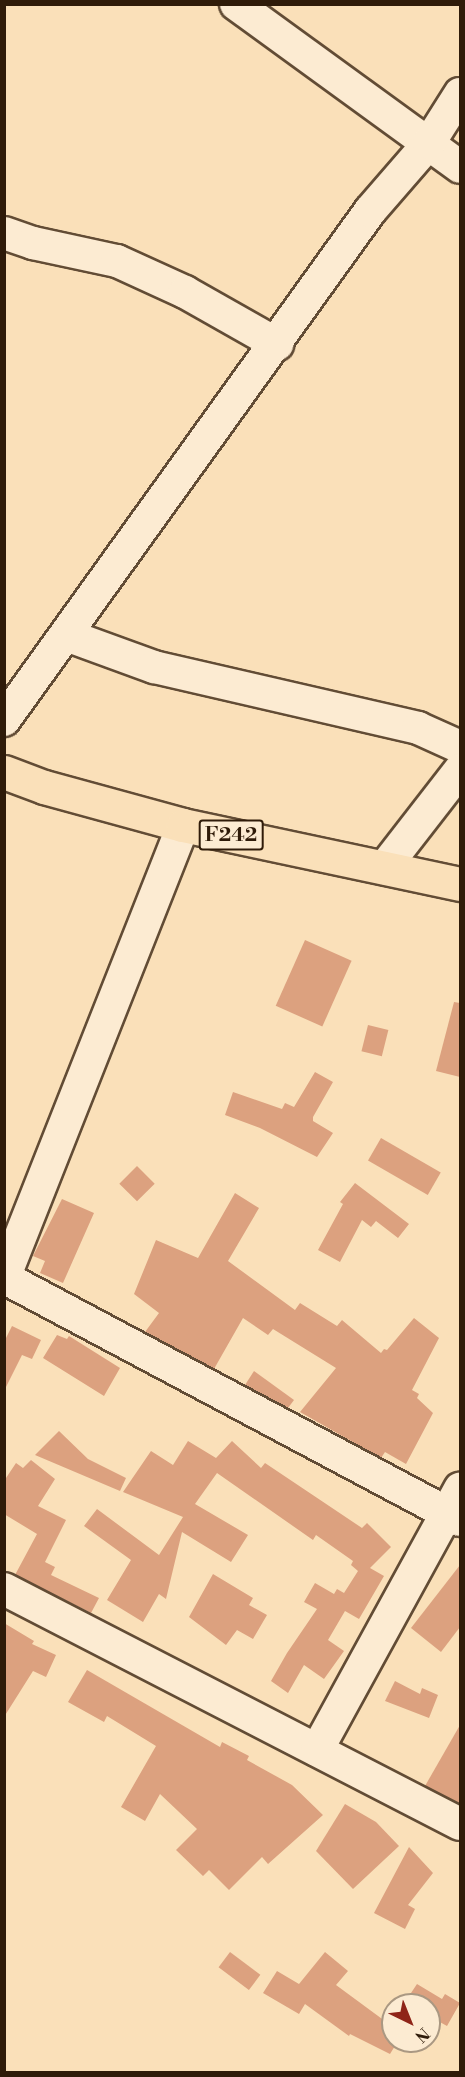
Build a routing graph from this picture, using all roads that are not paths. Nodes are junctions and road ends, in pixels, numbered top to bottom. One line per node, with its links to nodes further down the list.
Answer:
1 (236, 4): 3 (street)
2 (460, 94): 3 (street)
3 (429, 143): 4 (street); 6 (street)
4 (460, 167)
5 (4, 233): 6 (street)
6 (277, 344): 7 (street)
7 (66, 635): 8 (street); 9 (street)
8 (4, 720)
9 (460, 747)
10 (460, 770): 13 (street)
11 (4, 772): 12 (main road, F242)
12 (183, 825): 13 (main road, F242); 15 (street)
13 (384, 868): 14 (main road, F242)
14 (460, 884)
15 (4, 1278): 16 (street)
16 (456, 1507): 18 (street)
17 (4, 1589): 18 (street)
18 (317, 1750): 19 (street)
19 (460, 1824)

